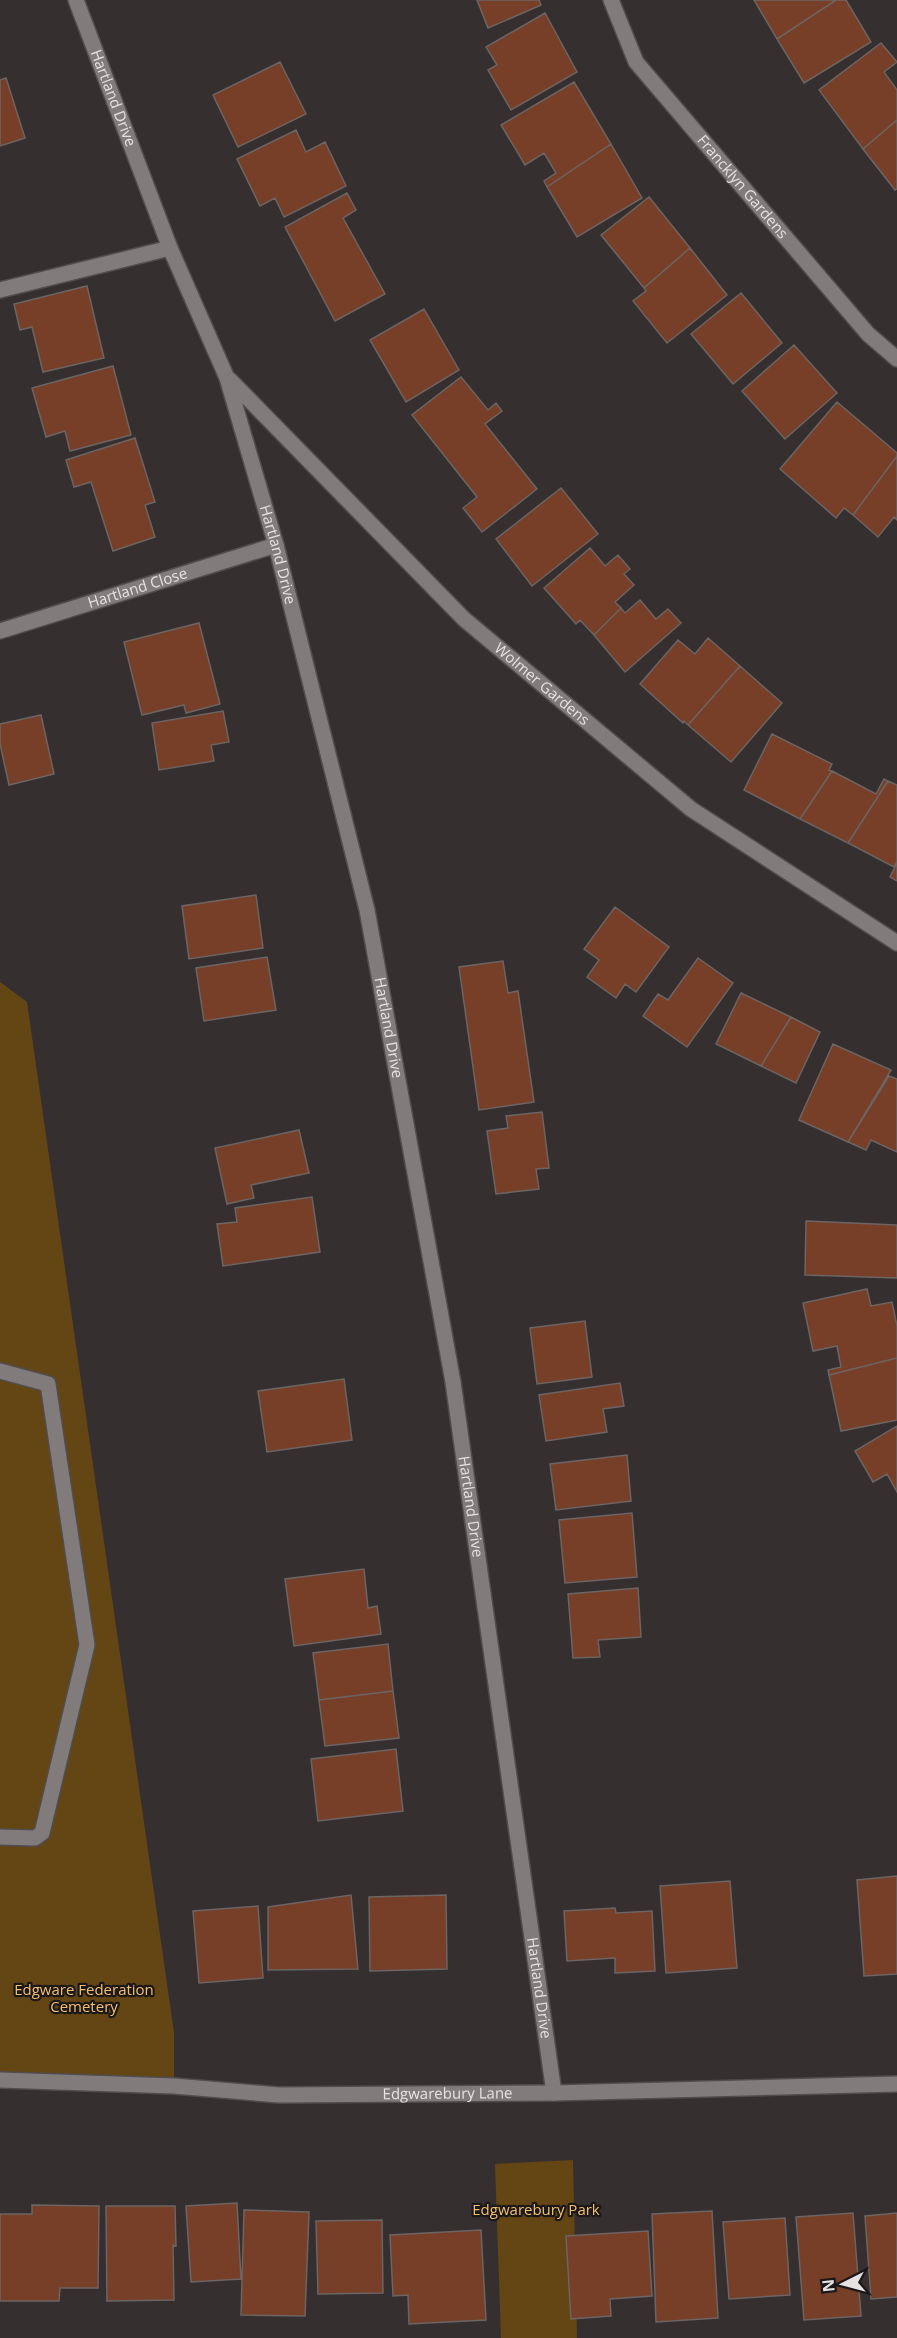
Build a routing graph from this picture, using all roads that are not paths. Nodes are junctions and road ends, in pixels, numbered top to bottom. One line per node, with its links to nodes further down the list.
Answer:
1 (76, 0): 3 (street, Hartland Drive)
2 (611, 0): 5 (street, Francklyn Gardens)
3 (170, 248): 4 (street); 6 (street, Hartland Drive)
4 (0, 290)
5 (897, 359)
6 (228, 378): 7 (street, Hartland Drive); 9 (street, Wolmer Gardens)
7 (276, 545): 8 (street, Hartland Close); 14 (street, Hartland Drive)
8 (0, 631)
9 (897, 943)
10 (0, 1371): 11 (street)
11 (0, 1837)
12 (0, 2079): 14 (street, Edgwarebury Lane)
13 (897, 2084): 14 (street, Edgwarebury Lane)
14 (554, 2093)

